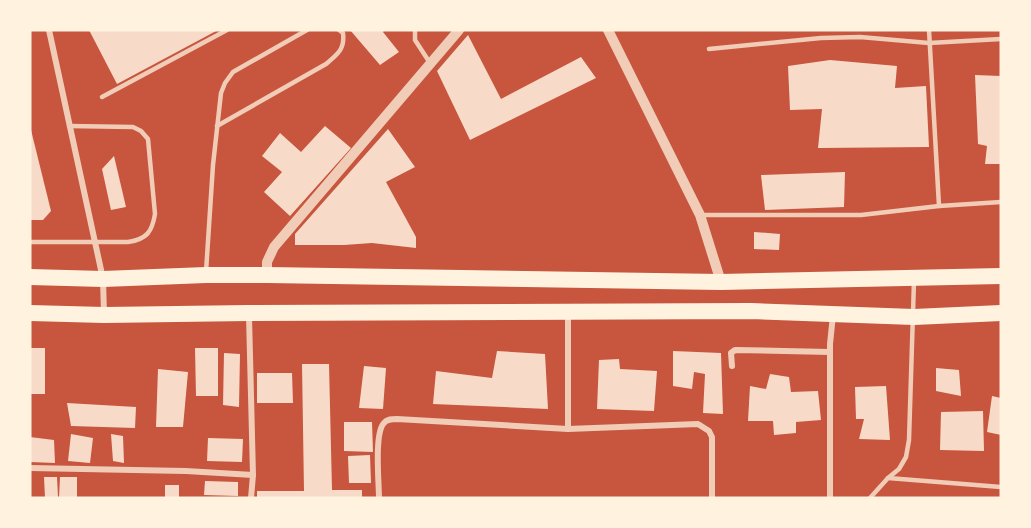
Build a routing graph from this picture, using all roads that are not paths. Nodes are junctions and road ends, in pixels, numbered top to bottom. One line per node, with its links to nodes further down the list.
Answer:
1 (49, 30): 16 (street)
2 (227, 30): 15 (lane)
3 (307, 30): 17 (lane)
4 (339, 30): 17 (lane)
5 (415, 30): 14 (lane)
6 (459, 30): 14 (street)
7 (608, 30): 20 (street)
8 (821, 30): 10 (lane)
9 (929, 30): 12 (lane)
10 (821, 38): 12 (lane); 13 (lane)
11 (1001, 39): 12 (lane)
12 (929, 43): 19 (lane)
13 (709, 49)
14 (430, 63): 24 (street)
15 (102, 97)
16 (69, 126): 22 (street); 22 (lane)
17 (217, 126): 23 (lane)
18 (1001, 202): 19 (lane)
19 (939, 206): 20 (lane)
20 (700, 215): 29 (street)
21 (30, 242): 22 (lane)
22 (96, 243): 27 (street)
23 (206, 275): 24 (highway); 27 (highway)
24 (267, 275): 29 (highway)
25 (1001, 276): 28 (highway)
26 (30, 277): 27 (highway)
27 (103, 279): 35 (street)
28 (914, 279): 29 (highway); 36 (lane)
29 (721, 282)
30 (568, 312): 32 (highway); 34 (highway); 39 (street)
31 (30, 313): 35 (highway)
32 (249, 313): 35 (highway); 41 (street)
33 (1001, 313): 36 (highway)
34 (833, 314): 36 (highway); 37 (street)
35 (104, 315)
36 (914, 317): 42 (lane)
37 (830, 352): 38 (street); 47 (street)
38 (732, 366)
39 (568, 429): 45 (street); 46 (street)
40 (30, 468): 41 (street)
41 (253, 474): 44 (street)
42 (888, 478): 43 (lane); 48 (lane)
43 (1001, 487)
44 (251, 498)
45 (379, 498)
46 (712, 498)
47 (830, 498)
48 (870, 498)

